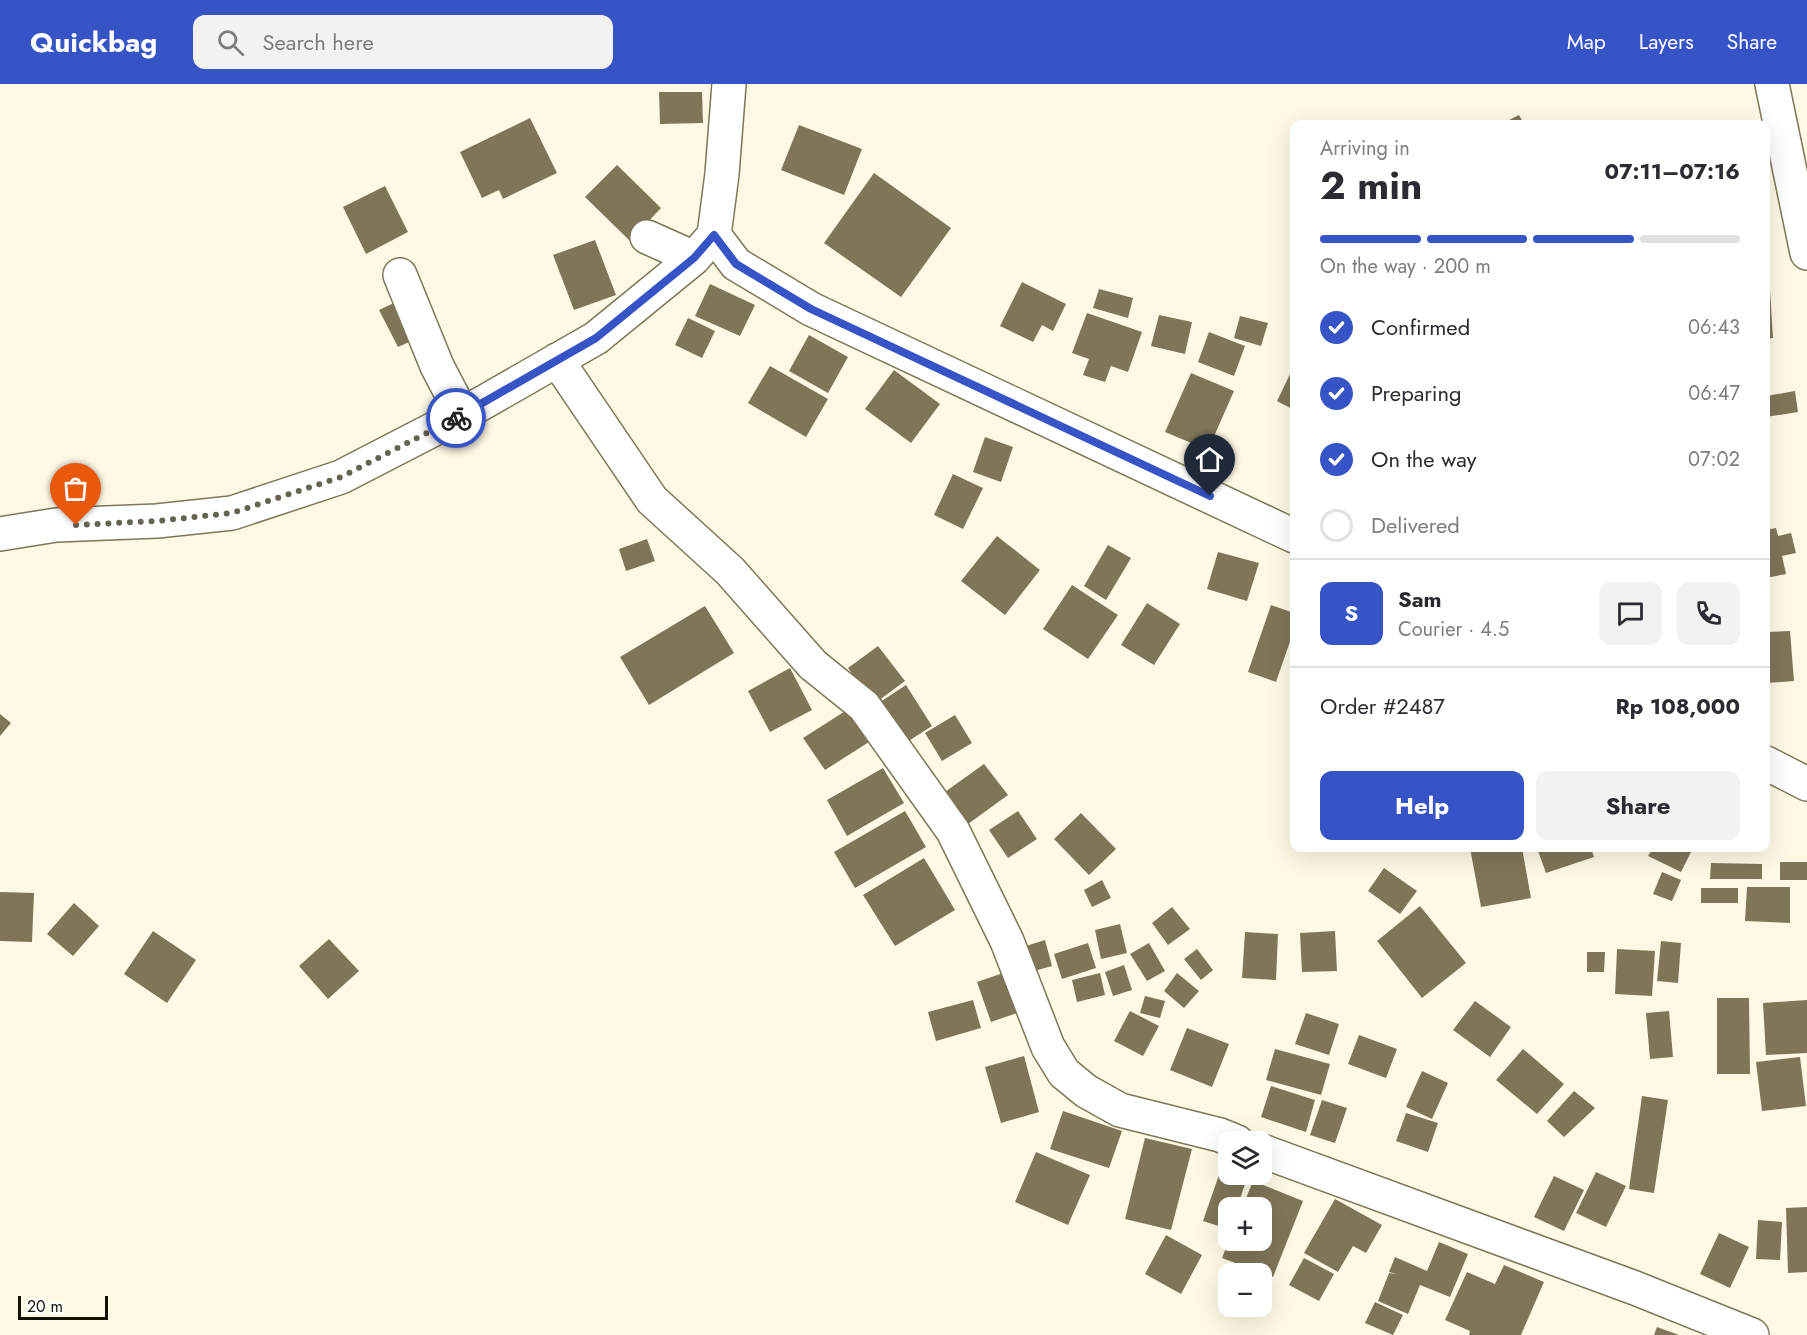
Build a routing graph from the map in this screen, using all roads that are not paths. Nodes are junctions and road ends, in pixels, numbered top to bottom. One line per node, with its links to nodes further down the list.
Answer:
1 (729, 84): 4 (street)
2 (1772, 84): 5 (street)
3 (647, 237): 4 (street)
4 (704, 247): 7 (street); 10 (street)
5 (1807, 253)
6 (400, 275): 8 (street)
7 (557, 360): 8 (street); 13 (street)
8 (462, 414): 9 (street)
9 (0, 534)
10 (1290, 534)
11 (1770, 765): 12 (street)
12 (1807, 783)
13 (1218, 1134)
14 (1272, 1155): 15 (street)
15 (1752, 1335)

